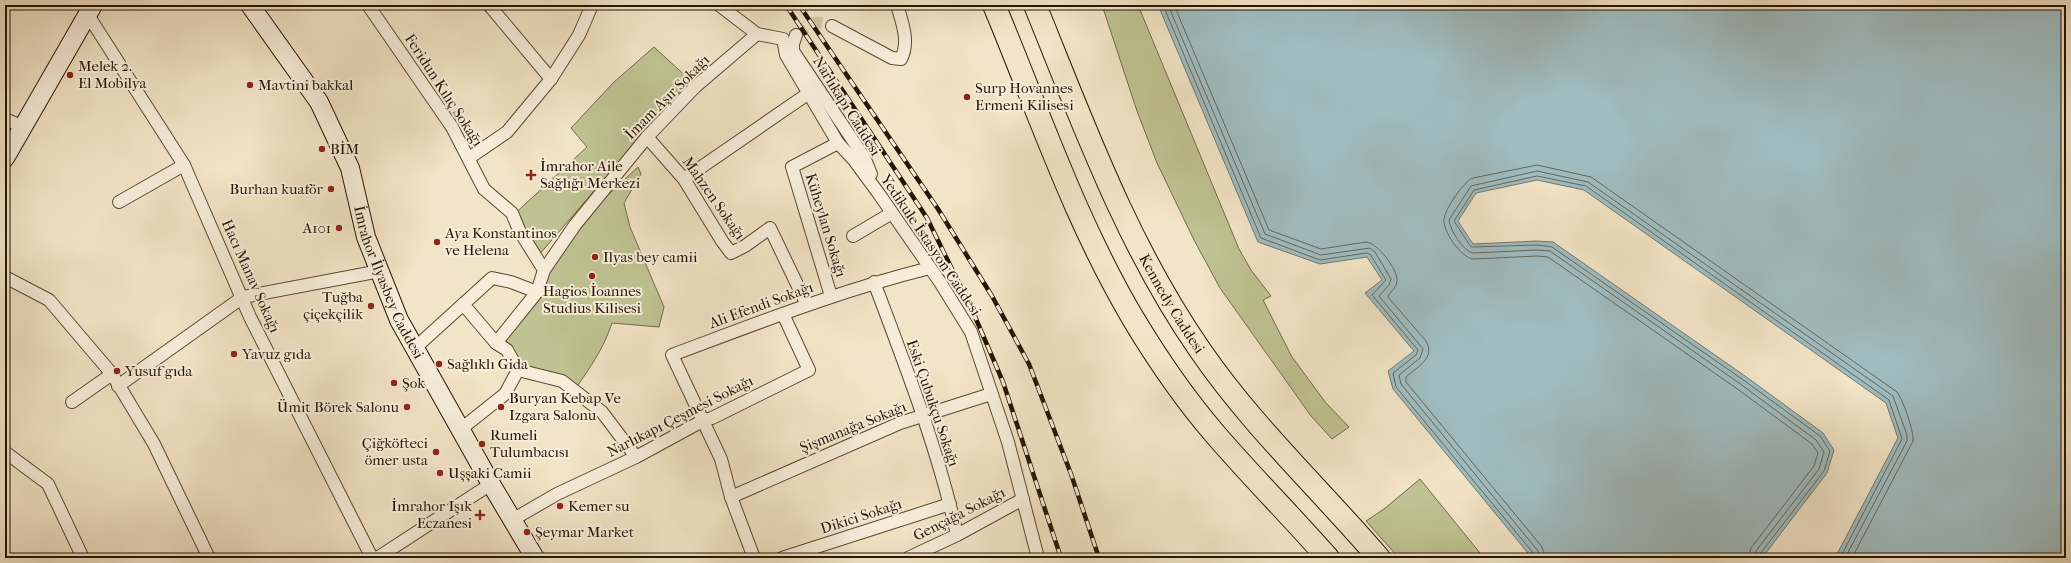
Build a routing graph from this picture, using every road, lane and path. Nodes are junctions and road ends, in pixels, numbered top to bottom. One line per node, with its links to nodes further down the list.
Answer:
1 (250, 5): 29 (street, İmrahor İlyasbey Caddesi)
2 (489, 5): 13 (street)
3 (592, 5): 13 (street)
4 (719, 5): 11 (street)
5 (897, 5): 10 (street)
6 (994, 5): 65 (highway)
7 (1034, 5): 66 (highway, Kennedy Caddesi)
8 (372, 6): 20 (street, Feridun Kılıç Sokağı)
9 (90, 10): 16 (street); 21 (street, Hacı Manav Sokağı)
10 (832, 26)
11 (757, 34): 14 (street, Yedikule İstasyon Caddesi); 17 (street, İmam Aşır Sokağı)
12 (796, 35): 23 (street, Narlıkapı Caddesi)
13 (551, 79): 20 (street)
14 (809, 94): 18 (street, Yedikule İstasyon Caddesi); 22 (street)
15 (5, 119): 16 (street)
16 (23, 127): 19 (street)
17 (647, 137): 22 (street, Mahzen Sokağı); 28 (street, İmam Aşır Sokağı)
18 (838, 143): 23 (street, Yedikule İstasyon Caddesi); 33 (street, Küheylan Sokağı)
19 (5, 158)
20 (469, 158): 28 (street, Feridun Kılıç Sokağı)
21 (184, 165): 24 (street); 34 (street, Hacı Manav Sokağı)
22 (684, 178): 36 (street, Mahzen Sokağı)
23 (879, 194): 25 (street, Yedikule İstasyon Caddesi)
24 (119, 202)
25 (892, 213): 26 (street); 27 (street, Yedikule İstasyon Caddesi)
26 (853, 236)
27 (930, 268): 31 (street, Ali Efendi Sokağı); 43 (street, Yedikule İstasyon Caddesi)
28 (544, 270): 32 (street, İmam Aşır Sokağı)
29 (380, 271): 34 (street); 39 (street, İmrahor İlyasbey Caddesi)
30 (5, 277): 41 (street)
31 (874, 282): 33 (street, Ali Efendi Sokağı); 45 (street, Eski Çubukçu Sokağı)
32 (537, 292): 35 (street); 38 (street, İmam Aşır Sokağı)
33 (831, 296): 36 (street, Ali Efendi Sokağı)
34 (243, 297): 42 (street); 58 (street, Hacı Manav Sokağı)
35 (463, 304): 38 (street); 39 (street)
36 (807, 305): 37 (street, Ali Efendi Sokağı)
37 (784, 314): 46 (street, Narlıkapı Çeşmesi Sokağı); 46 (street, Ali Efendi Sokağı)
38 (496, 343): 40 (street)
39 (415, 348): 47 (street, İmrahor İlyasbey Caddesi)
40 (518, 370): 47 (street); 49 (street)
41 (112, 374): 42 (street); 44 (street)
42 (118, 386): 57 (street)
43 (991, 394): 45 (street, Şişmanağa Sokağı); 52 (street, Yedikule İstasyon Caddesi)
44 (72, 402)
45 (923, 416): 51 (street, Şişmanağa Sokağı); 53 (street, Eski Çubukçu Sokağı)
46 (704, 420): 49 (street, Narlıkapı Çeşmesi Sokağı); 51 (street)
47 (461, 429): 50 (street, İmrahor İlyasbey Caddesi)
48 (5, 452): 56 (street)
49 (636, 457): 54 (street, Narlıkapı Çeşmesi Sokağı)
50 (491, 484): 54 (street, İmrahor İlyasbey Caddesi); 59 (street)
51 (731, 497): 61 (street)
52 (1023, 499): 55 (street, Gençağa Sokağı); 64 (street, Yedikule İstasyon Caddesi)
53 (950, 504): 55 (street, Eski Çubukçu Sokağı); 62 (street, Dikici Sokağı)
54 (512, 520): 60 (street, İmrahor İlyasbey Caddesi)
55 (957, 535): 63 (street, Gençağa Sokağı)
56 (83, 558)
57 (209, 558)
58 (372, 558)
59 (377, 558)
60 (536, 558)
61 (754, 558)
62 (782, 558)
63 (908, 558)
64 (1038, 558)
65 (1328, 558)
66 (1379, 558)

